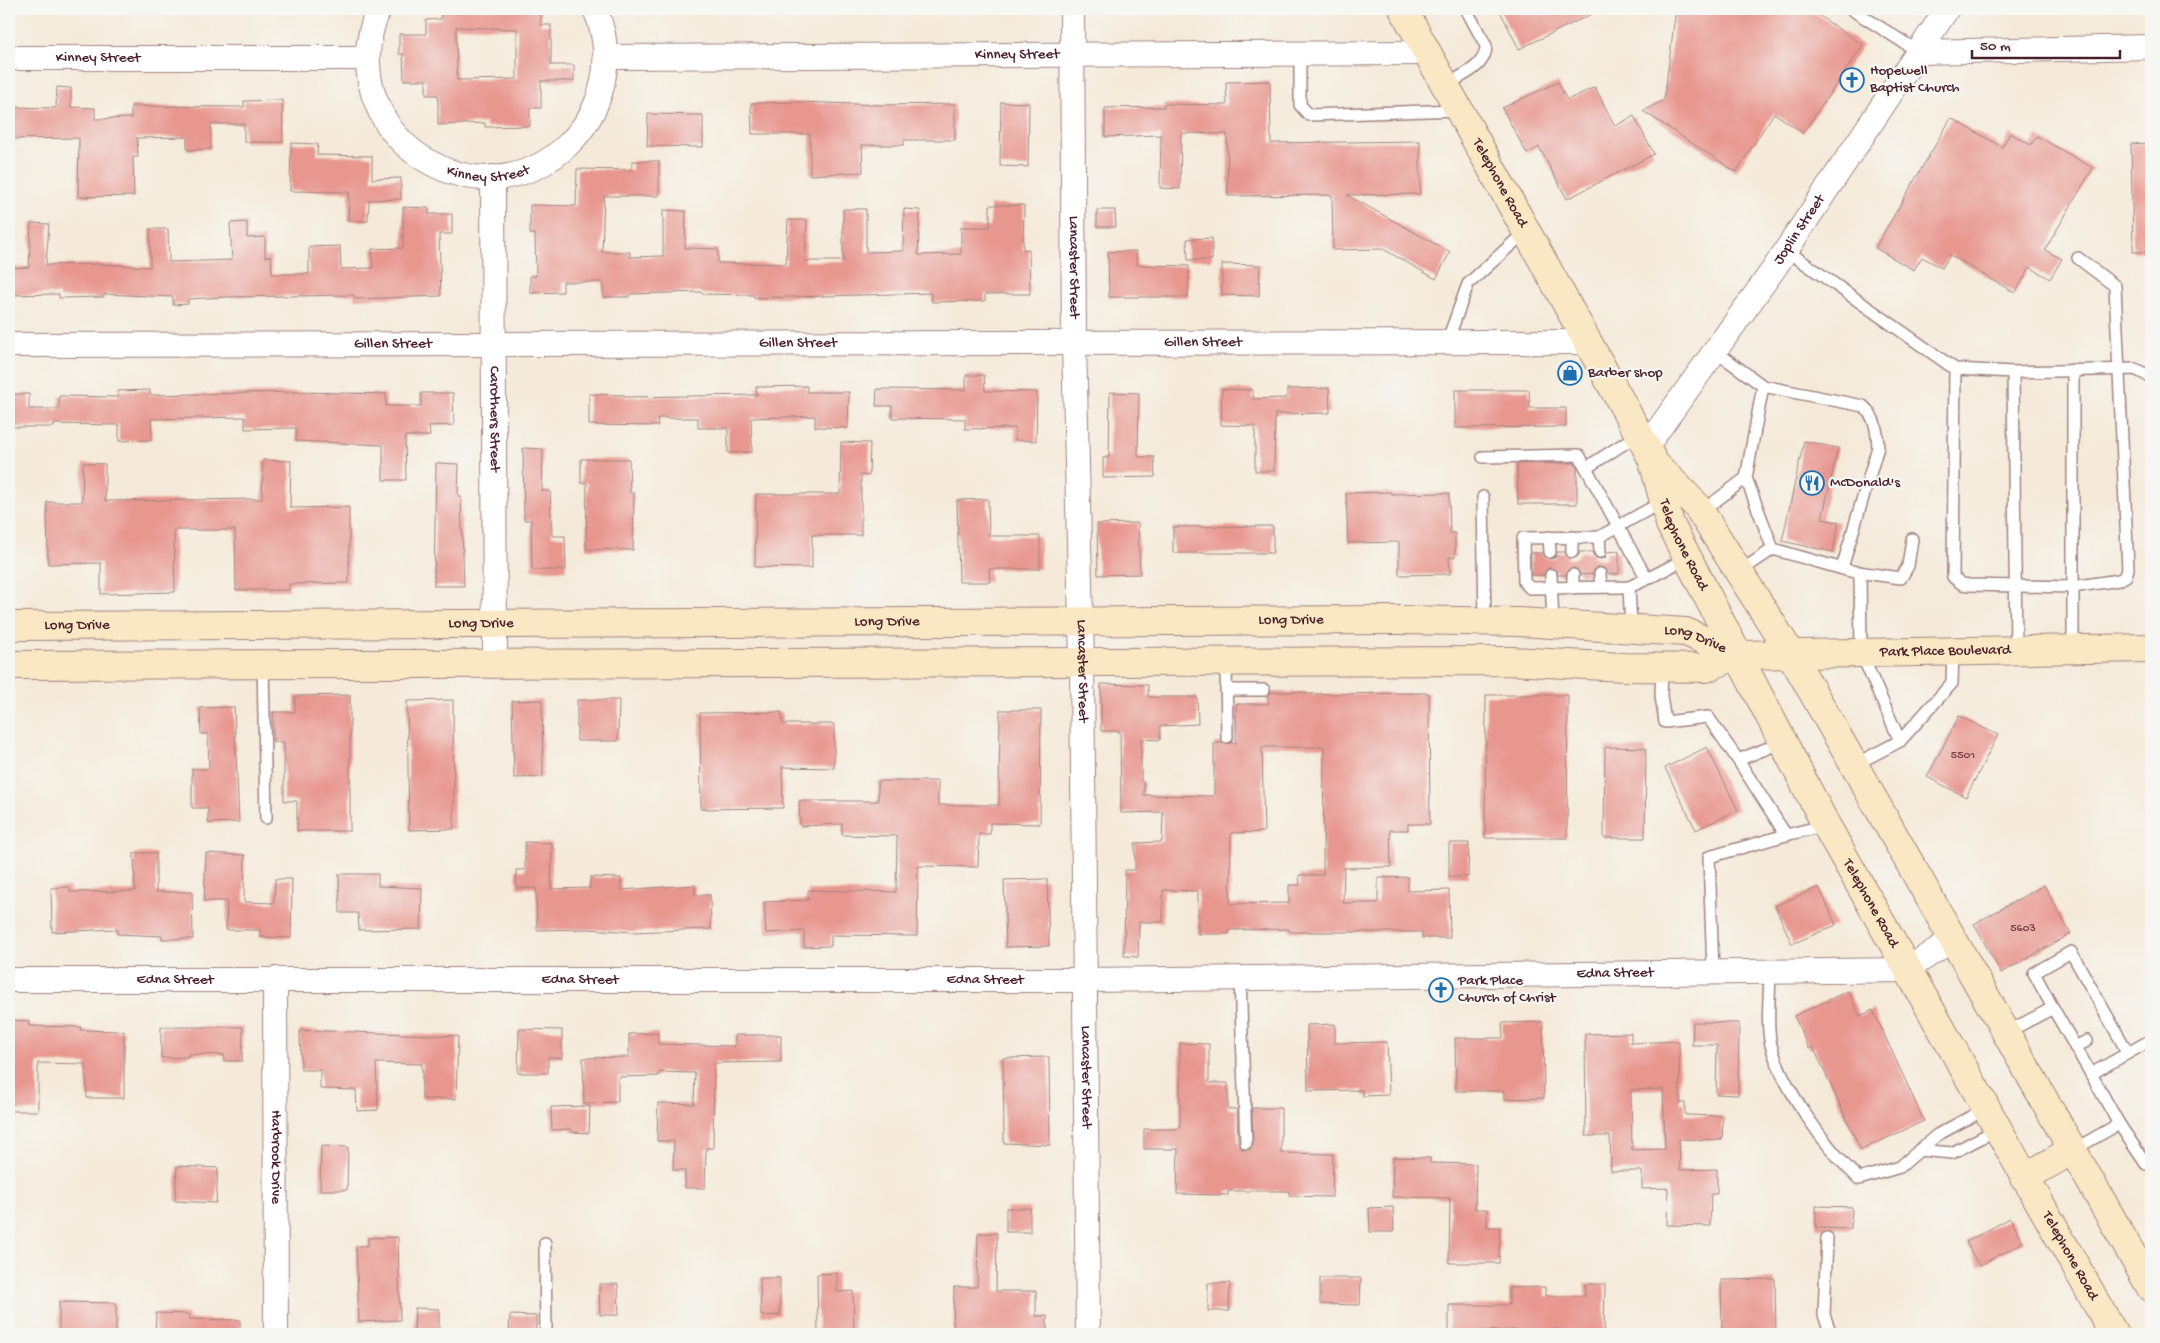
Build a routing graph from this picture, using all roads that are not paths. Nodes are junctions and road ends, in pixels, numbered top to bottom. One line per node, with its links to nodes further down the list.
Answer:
1 (379, 9): 15 (street, Kinney Street)
2 (595, 9): 13 (street, Kinney Street)
3 (1072, 9): 12 (street, Lancaster Street)
4 (1403, 9): 10 (main road, Telephone Road)
5 (1466, 9): 16 (lane)
6 (1851, 9): 9 (lane)
7 (1947, 9): 9 (street, Joplin Street)
8 (2151, 47): 9 (street)
9 (1919, 52): 20 (street, Joplin Street)
10 (1428, 53): 11 (street, Kinney Street); 16 (main road, Telephone Road)
11 (1300, 54): 12 (street, Kinney Street); 17 (lane)
12 (1073, 56): 13 (street, Kinney Street); 26 (street, Lancaster Street)
13 (606, 57): 18 (street, Kinney Street)
14 (9, 58): 15 (street, Kinney Street)
15 (367, 58): 18 (street, Kinney Street)
16 (1446, 85): 17 (main road, Telephone Road)
17 (1460, 110): 19 (main road, Telephone Road)
18 (493, 178): 25 (street, Carothers Street)
19 (1526, 230): 22 (lane); 23 (main road, Telephone Road)
20 (1786, 250): 27 (street, Joplin Street); 28 (lane)
21 (2078, 258): 30 (lane)
22 (1447, 342): 23 (street, Gillen Street); 26 (street, Gillen Street)
23 (1587, 342): 34 (main road, Telephone Road)
24 (9, 344): 25 (street, Gillen Street)
25 (493, 344): 26 (street, Gillen Street); 65 (street, Carothers Street)
26 (1074, 344): 68 (street, Lancaster Street)
27 (1715, 351): 33 (lane); 34 (street, Joplin Street)
28 (1955, 368): 31 (lane); 60 (lane)
29 (2073, 370): 30 (lane); 31 (lane); 61 (lane)
30 (2119, 370): 32 (lane); 61 (lane)
31 (2013, 372): 60 (lane)
32 (2151, 377)
33 (1763, 386): 37 (lane); 51 (lane)
34 (1646, 447): 36 (lane); 39 (main road, Telephone Road); 40 (main road, Telephone Road)
35 (1483, 456): 36 (lane)
36 (1586, 468): 41 (lane)
37 (1746, 478): 40 (lane); 46 (lane)
38 (1483, 498): 67 (lane)
39 (1664, 501): 41 (lane); 50 (main road, Telephone Road)
40 (1701, 512): 52 (main road, Telephone Road)
41 (1619, 527): 44 (lane); 57 (lane)
42 (1549, 537): 43 (lane); 47 (lane); 62 (lane)
43 (1572, 537): 44 (lane); 48 (lane)
44 (1599, 537): 49 (lane)
45 (1912, 539): 53 (lane)
46 (1774, 549): 51 (lane); 52 (lane)
47 (1550, 552)
48 (1572, 552)
49 (1600, 552)
50 (1688, 558): 57 (lane); 79 (main road, Telephone Road)
51 (1842, 568): 53 (lane)
52 (1739, 572): 78 (main road, Telephone Road)
53 (1860, 572): 77 (lane)
54 (1600, 574): 58 (lane)
55 (1551, 575): 62 (lane)
56 (1573, 575): 63 (lane)
57 (1647, 579): 59 (lane)
58 (1601, 587): 59 (lane); 63 (lane)
59 (1629, 587): 72 (lane)
60 (2015, 587): 61 (lane); 76 (lane)
61 (2072, 587): 74 (lane)
62 (1551, 588): 63 (lane); 70 (lane)
63 (1573, 588)
64 (1401, 620): 67 (main road, Long Drive); 68 (main road, Long Drive); 80 (main road)
65 (495, 622): 66 (main road, Long Drive); 69 (main road, Long Drive); 81 (street, Carothers Street)
66 (787, 622): 68 (main road, Long Drive); 84 (main road)
67 (1485, 622): 70 (main road, Long Drive)
68 (1081, 623): 82 (street, Lancaster Street)
69 (120, 625): 71 (main road, Long Drive); 87 (main road)
70 (1553, 625): 72 (main road, Long Drive)
71 (9, 626)
72 (1631, 630): 79 (main road, Long Drive)
73 (2151, 648): 74 (main road, Park Place Boulevard)
74 (2073, 651): 76 (main road, Park Place Boulevard)
75 (1953, 652): 76 (main road, Park Place Boulevard); 77 (main road, Park Place Boulevard); 92 (lane)
76 (2016, 652)
77 (1862, 653): 78 (main road, Park Place Boulevard); 92 (lane)
78 (1791, 654): 79 (main road, Park Place Boulevard); 95 (main road, Telephone Road)
79 (1738, 655): 88 (main road, Long Drive); 93 (main road, Telephone Road)
80 (1399, 661): 83 (main road, Long Drive); 88 (main road, Long Drive)
81 (495, 662): 84 (main road, Long Drive); 85 (main road, Long Drive)
82 (1082, 662): 83 (main road, Long Drive); 84 (main road, Long Drive); 106 (street, Lancaster Street)
83 (1226, 662): 89 (lane)
84 (788, 663)
85 (263, 664): 87 (main road, Long Drive); 96 (lane)
86 (9, 665): 87 (main road, Long Drive)
87 (120, 665)
88 (1662, 667): 94 (lane)
89 (1226, 690): 90 (lane); 91 (lane)
90 (1264, 690)
91 (1227, 737)
92 (1900, 740): 95 (lane)
93 (1784, 742): 94 (lane); 97 (main road, Telephone Road)
94 (1738, 760): 98 (lane)
95 (1854, 765): 99 (main road, Telephone Road)
96 (266, 818)
97 (1826, 825): 98 (lane); 100 (main road, Telephone Road)
98 (1786, 835): 101 (lane)
99 (1953, 940): 100 (street); 108 (main road, Telephone Road)
100 (1906, 970): 102 (street, Edna Street); 114 (main road, Telephone Road)
101 (1713, 972): 102 (street, Edna Street); 103 (street, Edna Street)
102 (1770, 972): 117 (lane)
103 (1240, 978): 106 (street, Edna Street); 116 (lane)
104 (275, 979): 105 (street, Edna Street); 106 (street, Edna Street); 124 (street, Harbrook Drive)
105 (9, 980)
106 (1086, 980): 126 (street, Lancaster Street)
107 (2054, 1001): 108 (lane); 111 (lane); 112 (lane)
108 (2005, 1033): 118 (main road, Telephone Road)
109 (2151, 1040): 112 (lane)
110 (2087, 1041): 111 (lane)
111 (2075, 1047): 113 (lane)
112 (2128, 1053): 113 (lane)
113 (2090, 1074): 115 (lane)
114 (1991, 1119): 117 (lane); 117 (lane); 120 (main road, Telephone Road)
115 (2119, 1124): 118 (lane); 119 (lane)
116 (1246, 1143)
117 (1919, 1150)
118 (2071, 1151): 120 (main road); 123 (main road, Telephone Road)
119 (2151, 1165)
120 (2024, 1178): 128 (main road, Telephone Road)
121 (1828, 1238): 127 (lane)
122 (545, 1243): 125 (lane)
123 (2151, 1288)
124 (276, 1334)
125 (546, 1334)
126 (1088, 1334)
127 (1831, 1334)
128 (2114, 1334)

